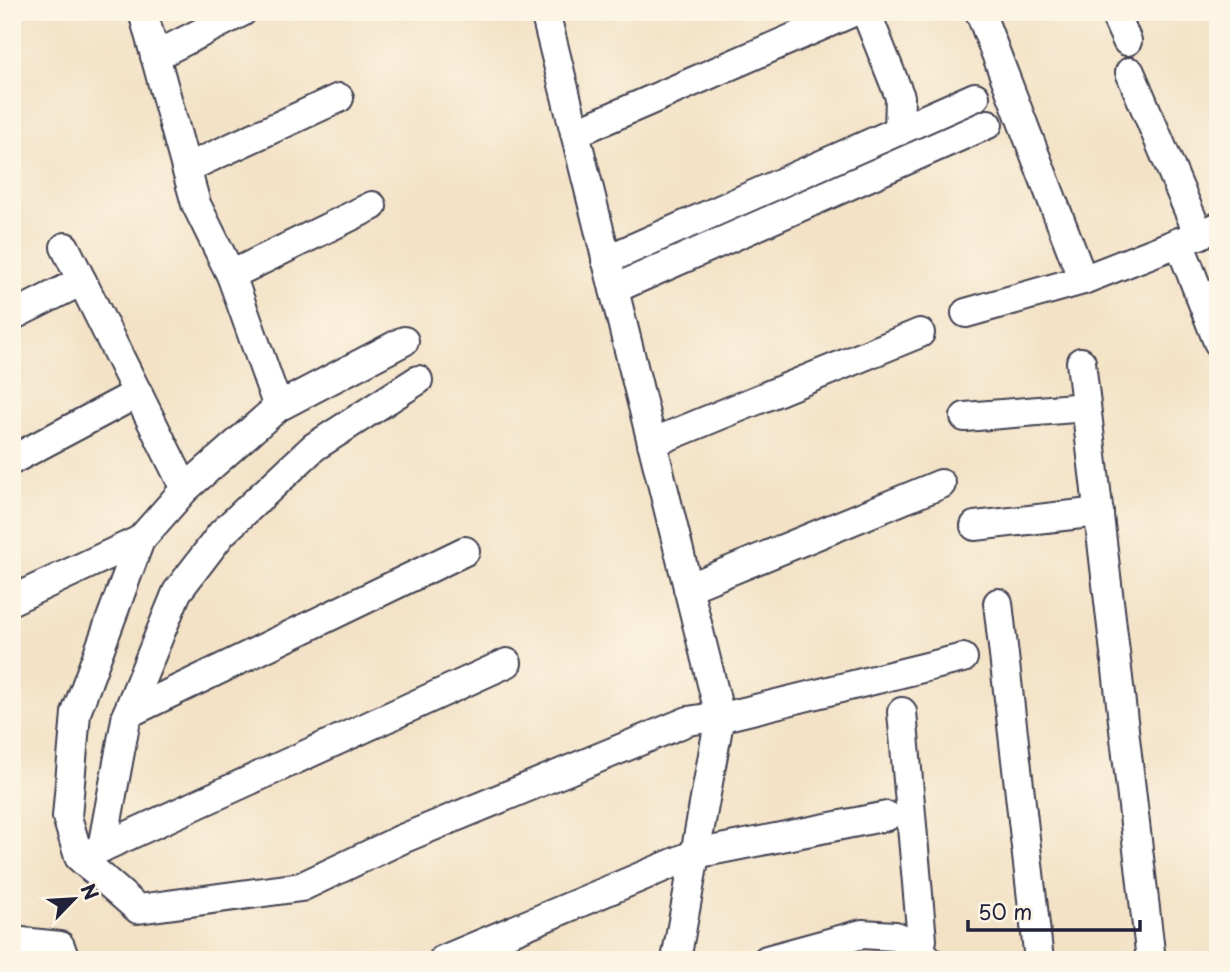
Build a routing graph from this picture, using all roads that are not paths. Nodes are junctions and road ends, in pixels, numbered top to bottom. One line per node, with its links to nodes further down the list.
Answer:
1 (143, 12): 9 (street)
2 (243, 12): 9 (street)
3 (853, 12): 15 (street)
4 (866, 12): 14 (street)
5 (980, 12): 22 (street)
6 (1114, 12): 8 (street)
7 (548, 13): 15 (street)
8 (1127, 41)
9 (155, 56): 16 (street)
10 (1130, 72): 18 (street)
11 (975, 97): 14 (street)
12 (339, 98): 16 (street)
13 (988, 124): 24 (street)
14 (899, 131): 20 (street)
15 (575, 133): 20 (street)
16 (187, 168): 21 (street)
17 (372, 206): 21 (street)
18 (1198, 235): 22 (street); 28 (street)
19 (65, 247): 23 (street)
20 (606, 260): 24 (street)
21 (231, 275): 33 (street)
22 (1083, 280): 25 (street)
23 (82, 281): 26 (street); 32 (street)
24 (614, 289): 36 (street)
25 (966, 313)
26 (12, 316)
27 (920, 333): 36 (street)
28 (1216, 334)
29 (404, 341): 33 (street)
30 (1081, 362): 34 (street)
31 (418, 380): 50 (street)
32 (138, 393): 37 (street); 39 (street)
33 (278, 407): 39 (street)
34 (1086, 407): 35 (street); 40 (street)
35 (965, 418)
36 (652, 443): 44 (street)
37 (12, 460)
38 (941, 484): 44 (street)
39 (185, 489): 42 (street)
40 (1099, 512): 41 (street); 62 (street)
41 (975, 526)
42 (140, 540): 45 (street); 53 (street)
43 (465, 551): 50 (street)
44 (688, 588): 51 (street)
45 (12, 600)
46 (998, 603): 61 (street)
47 (963, 658): 51 (street)
48 (507, 663): 53 (street)
49 (902, 712): 56 (street)
50 (127, 714): 53 (street)
51 (720, 717): 53 (street); 54 (street)
52 (887, 816): 54 (street)
53 (91, 853)
54 (695, 854): 58 (street); 59 (street)
55 (12, 941): 57 (street)
56 (924, 954): 60 (street)
57 (65, 960)
58 (443, 960)
59 (676, 960)
60 (767, 960)
61 (1039, 960)
62 (1151, 960)

